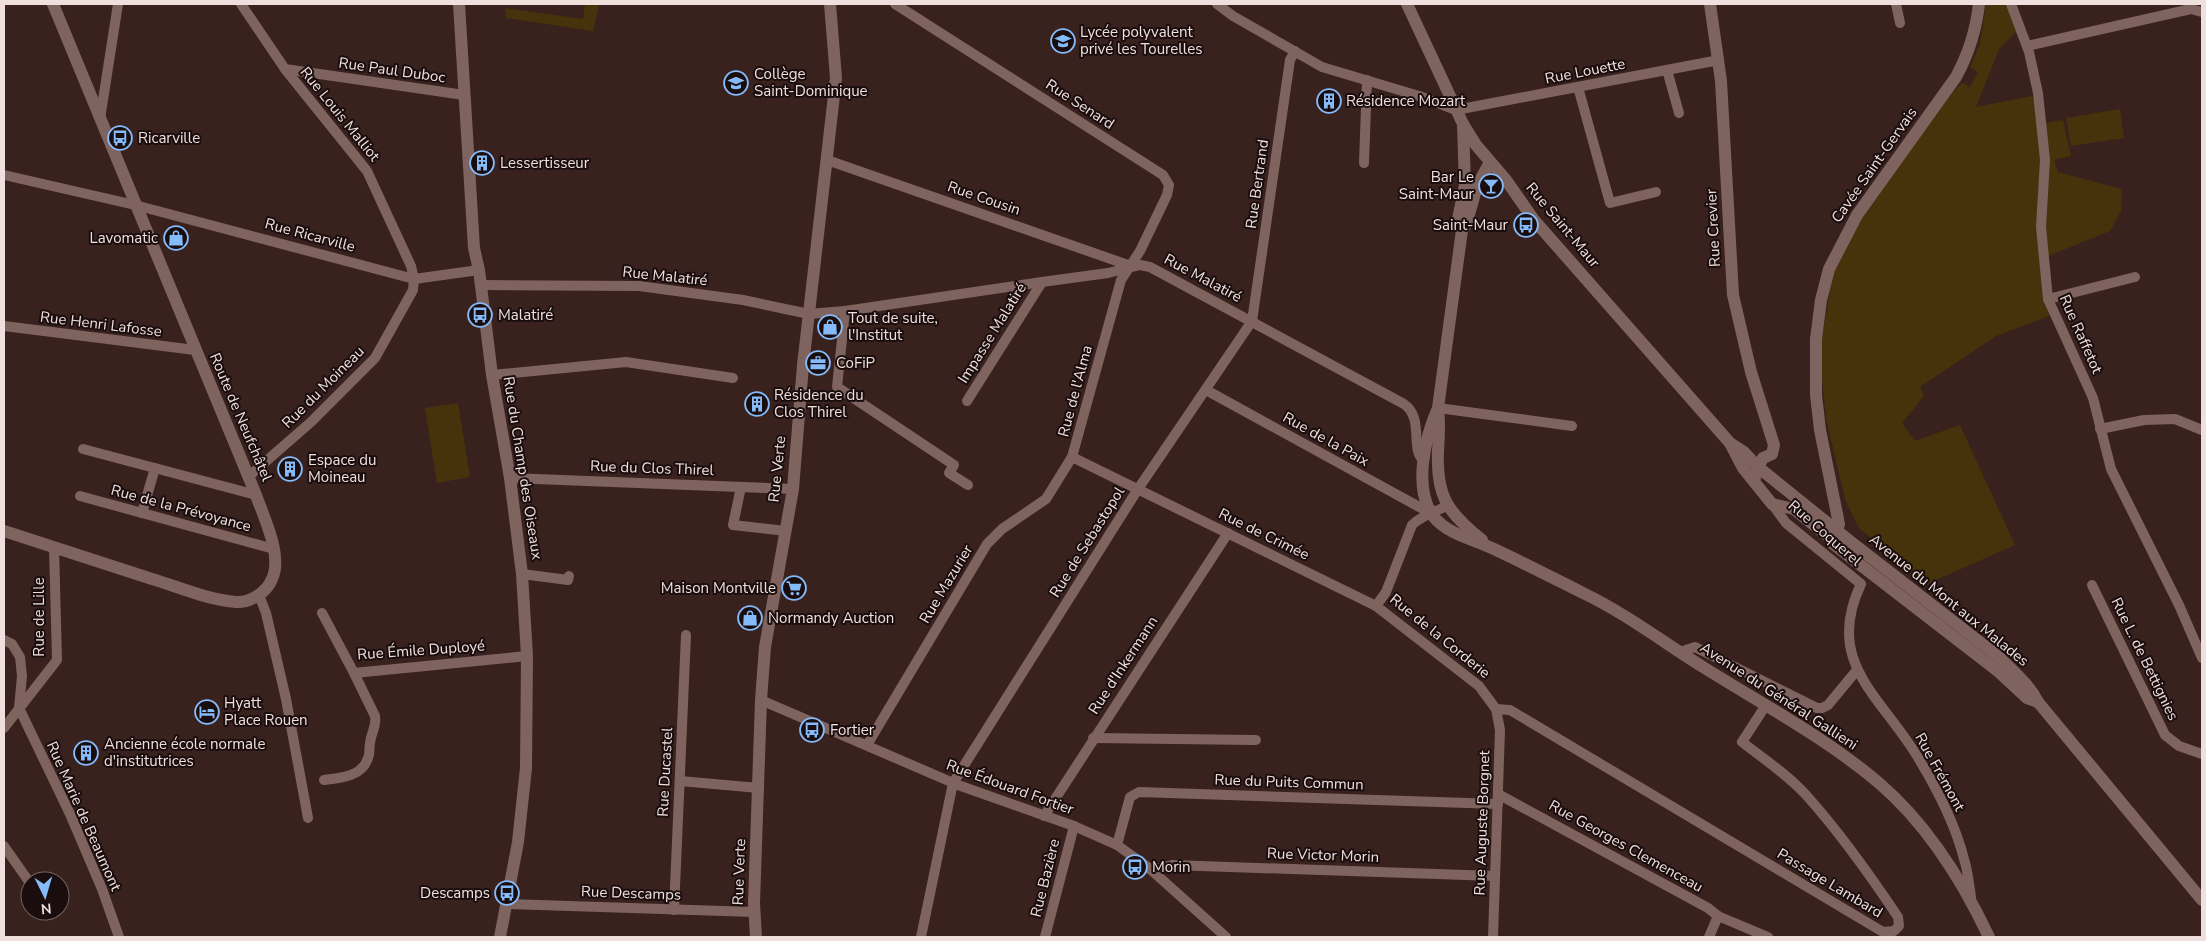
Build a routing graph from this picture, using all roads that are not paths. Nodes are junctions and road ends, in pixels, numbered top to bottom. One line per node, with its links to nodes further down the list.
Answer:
1 (53, 4): 25 (street, Route de Neufchâtel)
2 (118, 4): 25 (street)
3 (241, 4): 18 (street, Rue Louis Malliot)
4 (459, 4): 22 (street, Rue du Champ des Oiseaux)
5 (830, 4): 27 (street, Rue Verte)
6 (1218, 4): 16 (street)
7 (1408, 4): 23 (street, Rue Saint-Maur)
8 (1710, 4): 17 (street, Rue Crevier)
9 (1896, 4): 14 (street)
10 (1980, 4): 76 (street, Cavée Saint-Gervais)
11 (2011, 4): 15 (street, Rue Raffetot)
12 (897, 5): 34 (street, Rue Senard)
13 (2202, 12): 15 (street)
14 (1900, 23)
15 (2027, 46): 40 (street, Rue Raffetot)
16 (1295, 51): 20 (street); 43 (street, Rue Bertrand)
17 (1719, 60): 19 (street, Rue Louette); 58 (street, Rue Crevier)
18 (285, 69): 22 (street, Rue Paul Duboc); 37 (street, Rue Louis Malliot)
19 (1667, 70): 21 (street, Rue Louette); 24 (street)
20 (1367, 80): 23 (street); 28 (street)
21 (1578, 87): 23 (street, Rue Louette); 31 (street)
22 (464, 96): 35 (street, Rue du Champ des Oiseaux)
23 (1456, 110): 26 (street, Rue Saint-Maur)
24 (1679, 113)
25 (100, 118): 32 (street, Route de Neufchâtel)
26 (1463, 124): 29 (street, Rue Saint-Maur); 33 (street)
27 (827, 160): 34 (street, Rue Cousin); 42 (street, Rue Verte)
28 (1364, 162)
29 (1490, 162): 33 (street); 54 (street, Rue Saint-Maur)
30 (4, 175): 32 (street, Rue Ricarville)
31 (1656, 192)
32 (135, 205): 37 (street, Rue Ricarville); 45 (street, Route de Neufchâtel)
33 (1462, 230): 50 (street)
34 (1131, 266): 38 (street, Rue Malatiré); 43 (street, Rue Malatiré); 56 (street, Rue de l'Alma)
35 (479, 270): 37 (street, Rue Ricarville); 39 (street, Rue du Champ des Oiseaux)
36 (2135, 277): 40 (street)
37 (414, 278): 61 (street, Rue du Moineau)
38 (1042, 282): 41 (street, Rue Malatiré); 49 (street, Impasse Malatiré)
39 (480, 285): 42 (street, Rue Malatiré); 46 (street, Rue du Champ des Oiseaux)
40 (2048, 299): 52 (street, Rue Raffetot)
41 (845, 311): 42 (street, Rue Malatiré); 64 (street)
42 (809, 314): 66 (street, Rue Verte)
43 (1252, 321): 48 (street, Rue de Sebastopol); 57 (street, Rue Malatiré)
44 (4, 326): 45 (street, Rue Henri Lafosse)
45 (195, 350): 61 (street, Route de Neufchâtel)
46 (492, 375): 47 (street); 62 (street, Rue du Champ des Oiseaux)
47 (733, 378)
48 (1206, 390): 67 (street, Rue de Sebastopol); 73 (street, Rue de la Paix)
49 (967, 400)
50 (1438, 408): 51 (street); 57 (street); 60 (street)
51 (1572, 426)
52 (2100, 429): 53 (street); 91 (street, Rue Raffetot)
53 (2202, 430)
54 (1730, 443): 58 (street, Rue Saint-Maur); 63 (street, Rue Saint-Maur)
55 (83, 449): 59 (street)
56 (1072, 457): 67 (street, Rue de l'Alma); 101 (street, Rue Mazurier)
57 (1424, 462): 60 (street); 73 (street)
58 (1758, 467): 63 (street); 76 (street, Rue Saint-Maur)
59 (155, 468): 68 (street); 72 (street)
60 (1437, 474): 71 (street)
61 (248, 477): 68 (street, Route de Neufchâtel)
62 (510, 478): 65 (street, Rue du Clos Thirel); 81 (street, Rue du Champ des Oiseaux)
63 (1754, 481): 70 (street, Rue Saint-Maur)
64 (968, 485)
65 (741, 487): 66 (street, Rue du Clos Thirel); 74 (street)
66 (794, 489): 74 (street, Rue Verte)
67 (1138, 489): 77 (street, Rue de Crimée); 105 (street, Rue de Sebastopol)
68 (256, 495): 80 (street, Route de Neufchâtel)
69 (80, 496): 72 (street, Rue de la Prévoyance)
70 (1772, 504): 76 (street); 92 (street, Rue Coquerel)
71 (1448, 506): 73 (street, Rue de la Corderie); 79 (street)
72 (142, 513): 80 (street, Rue de la Prévoyance)
73 (1432, 514): 79 (street); 85 (street, Rue de la Corderie)
74 (786, 530): 94 (street, Rue Verte)
75 (4, 531): 78 (street)
76 (1833, 531): 117 (street, Avenue du Mont aux Malades)
77 (1228, 533): 85 (street, Rue de Crimée); 99 (street, Rue d'Inkermann)
78 (54, 547): 84 (street); 96 (street, Rue de Lille)
79 (1491, 548): 89 (street, Avenue du Général Gallieni)
80 (274, 549): 84 (street, Route de Neufchâtel)
81 (522, 574): 82 (street); 90 (street, Rue du Champ des Oiseaux)
82 (569, 576)
83 (2092, 585): 102 (street, Rue L. de Bettignies)
84 (259, 595): 109 (street)
85 (1376, 606): 97 (street, Rue de la Corderie)
86 (322, 613): 93 (street, Rue Émile Duployé)
87 (686, 635): 104 (street, Rue Ducastel)
88 (4, 640): 96 (street)
89 (1680, 652): 92 (street); 95 (street, Avenue du Général Gallieni)
90 (527, 656): 93 (street, Rue Émile Duployé); 118 (street, Rue du Champ des Oiseaux)
91 (2202, 658)
92 (1857, 670): 116 (street, Rue Frémont)
93 (354, 673): 103 (street)
94 (761, 700): 101 (street, Rue Édouard Fortier); 106 (street, Rue Verte)
95 (1766, 705): 97 (street, Passage Lambard); 116 (street, Avenue du Général Gallieni)
96 (19, 708): 98 (street, Rue de Lille); 122 (street, Rue Marie de Beaumont)
97 (1496, 709): 107 (street, Rue Auguste Borgnet)
98 (4, 728)
99 (1093, 738): 100 (street); 108 (street, Rue d'Inkermann)
100 (1256, 740)
101 (867, 745): 105 (street, Rue Édouard Fortier)
102 (2202, 754)
103 (324, 780)
104 (680, 782): 106 (street); 119 (street, Rue Ducastel)
105 (953, 783): 108 (street, Rue Édouard Fortier); 125 (street)
106 (759, 788): 120 (street, Rue Verte)
107 (1498, 799): 111 (street, Rue du Puits Commun); 115 (street, Rue Auguste Borgnet); 121 (street, Rue Georges Clemenceau)
108 (1044, 816): 110 (street, Rue Édouard Fortier)
109 (308, 818)
110 (1074, 826): 111 (street, Rue Édouard Fortier); 126 (street, Rue Bazière)
111 (1117, 845): 113 (street, Rue Édouard Fortier)
112 (4, 846): 114 (street)
113 (1151, 870): 115 (street, Rue Victor Morin); 127 (street, Rue Édouard Fortier)
114 (22, 871)
115 (1495, 876): 128 (street, Rue Auguste Borgnet)
116 (1972, 900): 131 (street, Avenue du Général Gallieni)
117 (2202, 900)
118 (507, 904): 119 (street, Rue Descamps); 123 (street, Rue du Champ des Oiseaux)
119 (674, 910): 120 (street, Rue Descamps)
120 (754, 912): 124 (street, Rue Verte)
121 (1718, 916): 129 (street); 130 (street, Rue Georges Clemenceau)
122 (119, 937)
123 (500, 937)
124 (756, 937)
125 (922, 937)
126 (1045, 937)
127 (1226, 937)
128 (1493, 937)
129 (1709, 937)
130 (1768, 937)
131 (1989, 937)

